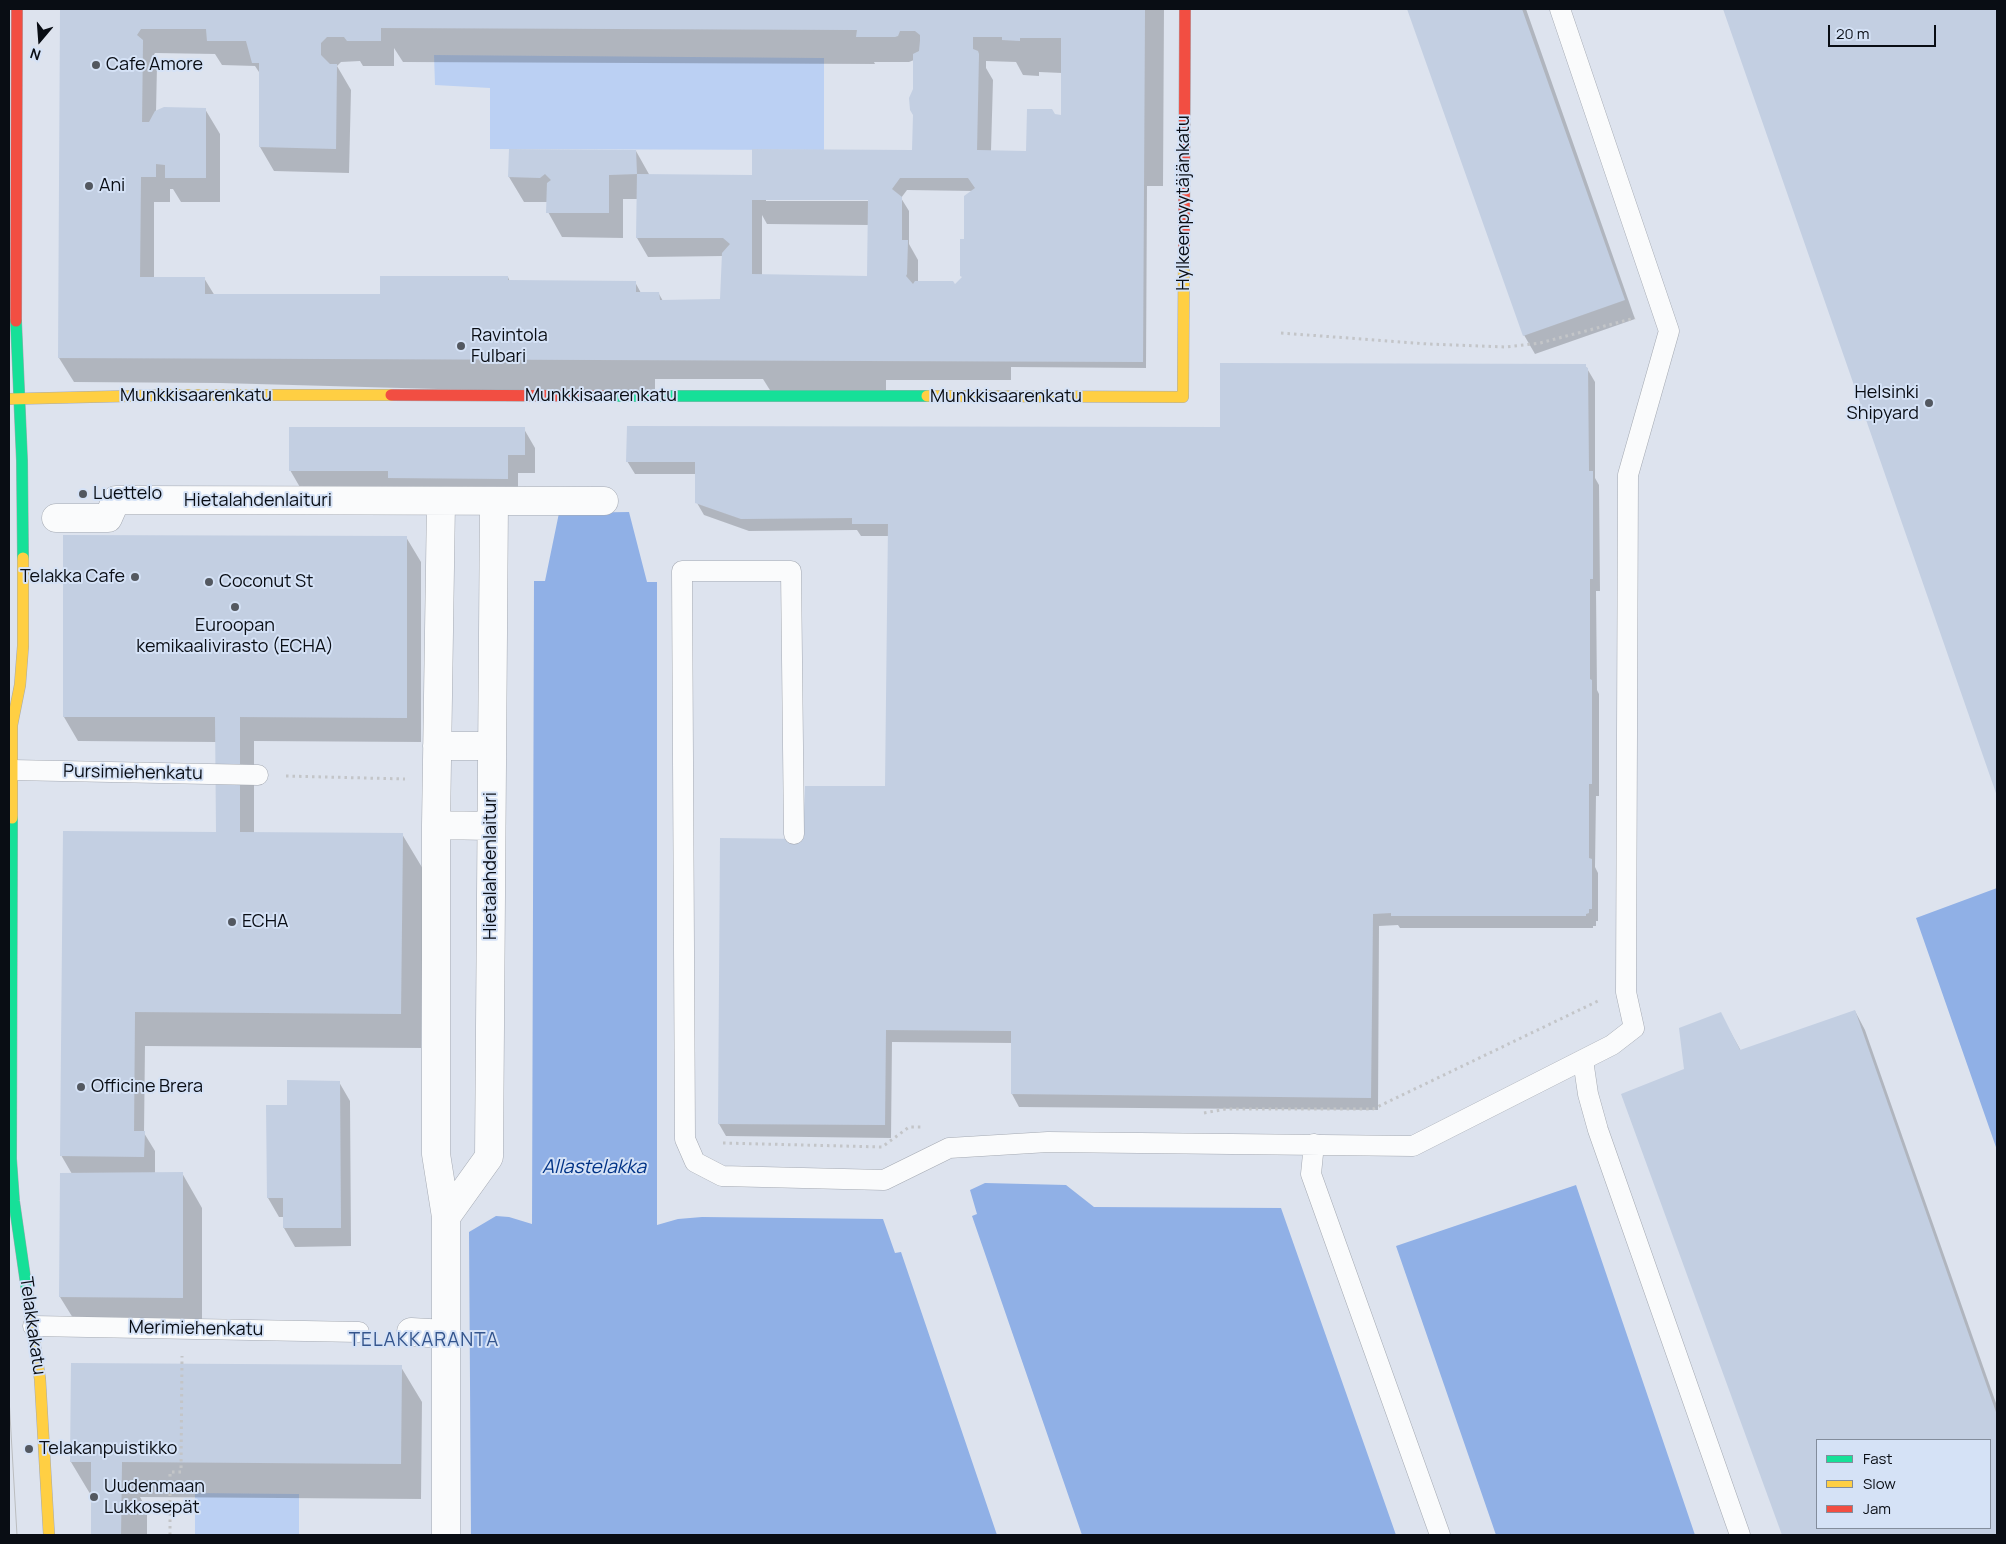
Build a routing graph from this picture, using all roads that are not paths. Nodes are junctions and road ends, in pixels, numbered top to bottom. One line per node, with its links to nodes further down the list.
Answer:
1 (17, 9): 5 (street, Telakkakatu)
2 (1185, 9): 4 (street, Hylkeenpyytäjänkatu)
3 (1560, 9): 17 (lane)
4 (1183, 397): 5 (street, Munkkisaarenkatu)
5 (14, 399): 12 (street, Telakkakatu)
6 (604, 501): 8 (street, Hietalahdenlaituri)
7 (441, 502): 8 (street, Hietalahdenlaituri); 9 (street, Hietalahdenlaituri); 10 (street)
8 (494, 502): 11 (street, Hietalahdenlaituri)
9 (56, 518)
10 (437, 746): 11 (street); 14 (street)
11 (492, 746): 15 (street, Hietalahdenlaituri)
12 (10, 770): 13 (lane, Pursimiehenkatu); 20 (street, Telakkakatu)
13 (258, 775)
14 (436, 826): 15 (street); 19 (street)
15 (491, 826): 19 (street, Hietalahdenlaituri)
16 (794, 834): 18 (lane)
17 (1583, 1060): 18 (lane); 27 (lane)
18 (1314, 1144): 26 (lane)
19 (446, 1217): 23 (street)
20 (33, 1326): 21 (lane, Merimiehenkatu); 24 (street, Telakkakatu)
21 (359, 1332)
22 (411, 1332): 23 (street)
23 (446, 1334): 25 (street)
24 (49, 1535)
25 (446, 1535)
26 (1440, 1535)
27 (1740, 1535)

